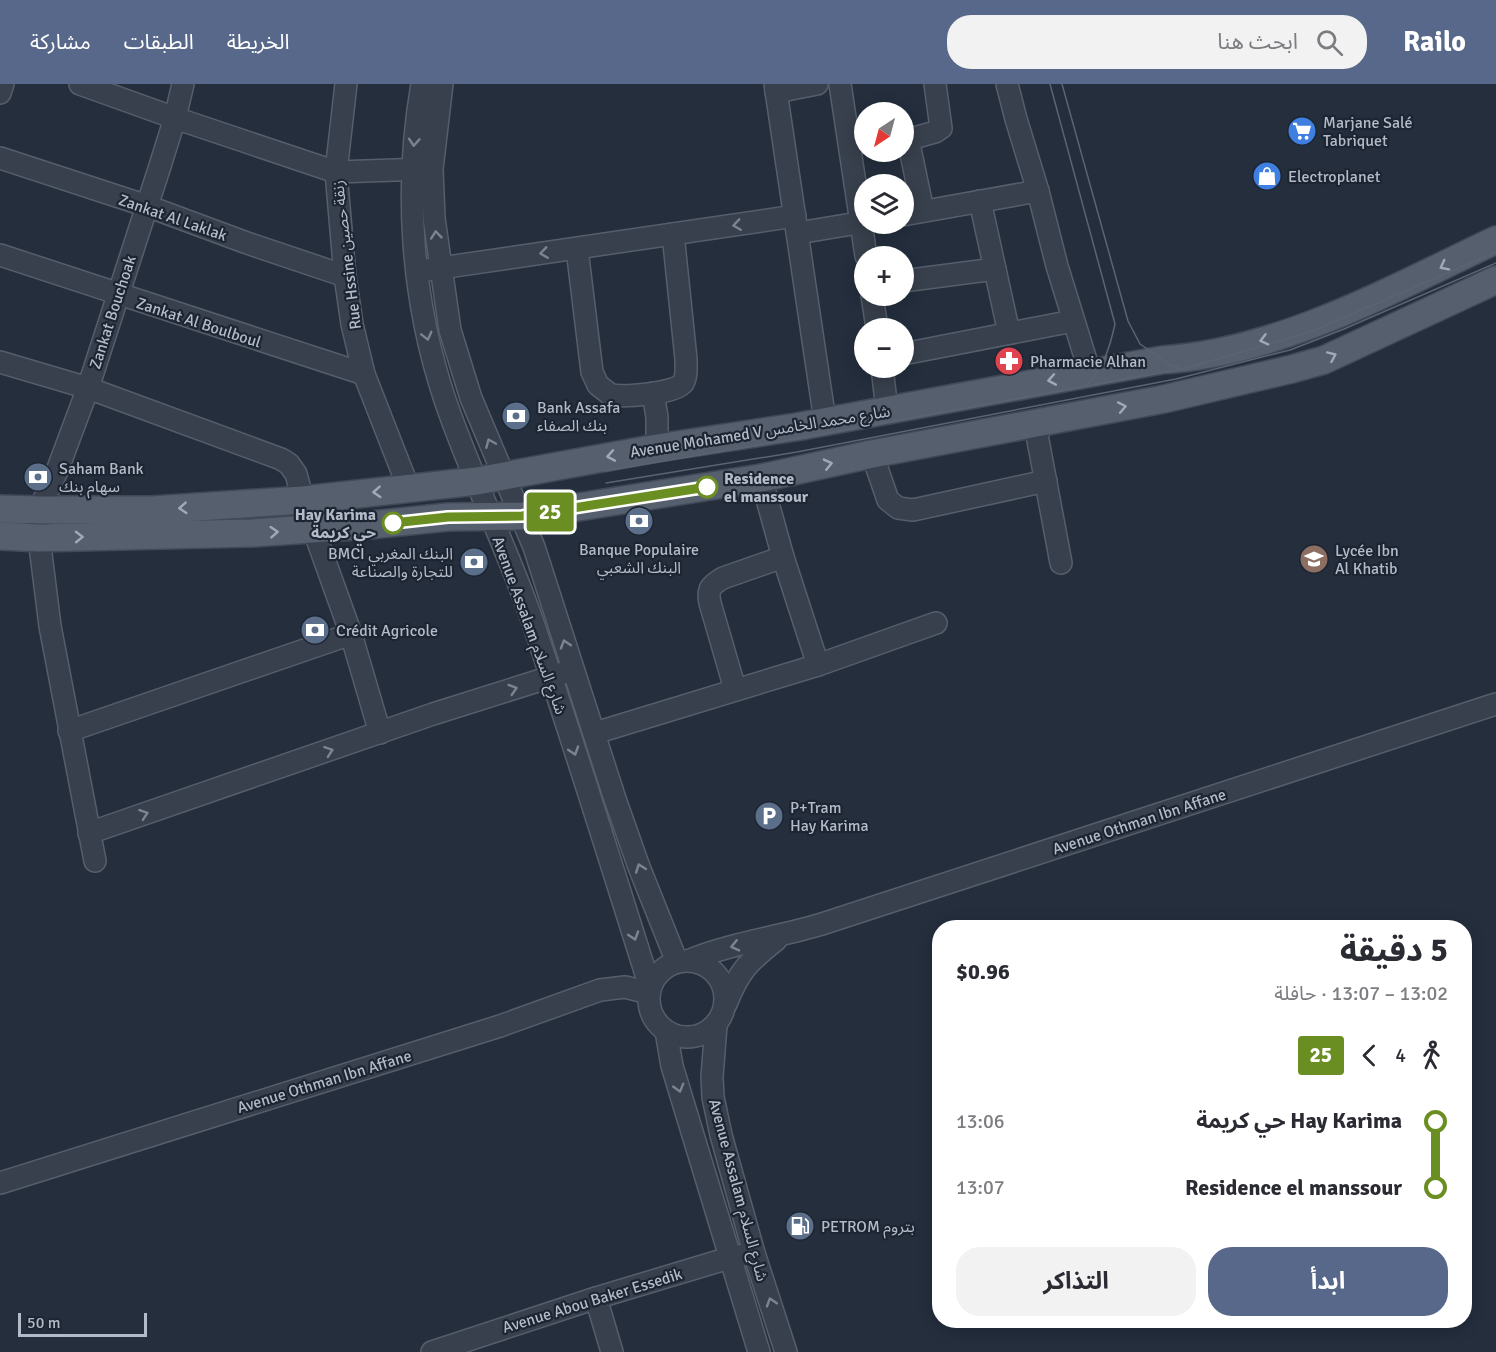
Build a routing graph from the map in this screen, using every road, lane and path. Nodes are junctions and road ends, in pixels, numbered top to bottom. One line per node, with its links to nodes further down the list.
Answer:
1 (3, 84): 13 (street)
2 (80, 84): 11 (street)
3 (183, 84): 14 (street, Zankat Bouchoak)
4 (346, 84): 19 (street, Rue Hssine زنقة حصين)
5 (422, 84): 18 (street, Avenue Assalam شارع السلام, one-way to 18)
6 (442, 84): 18 (street, Avenue Assalam شارع السلام)
7 (817, 84): 12 (street)
8 (840, 84): 16 (street)
9 (935, 84): 15 (street)
10 (1007, 84): 20 (street)
11 (107, 88): 14 (street)
12 (775, 88): 25 (street)
13 (0, 93)
14 (175, 118): 19 (street); 22 (street, Zankat Bouchoak)
15 (914, 138)
16 (854, 140)
17 (0, 158): 22 (street, Zankat Al Laklak)
18 (422, 169): 19 (street); 30 (street, Avenue Assalam شارع السلام, one-way to 18); 32 (street, Avenue Assalam شارع السلام)
19 (336, 172): 33 (street, Rue Hssine زنقة حصين)
20 (1038, 191): 21 (street); 37 (street)
21 (980, 201): 23 (street); 31 (street)
22 (147, 206): 33 (street, Zankat Al Laklak); 36 (street, Zankat Bouchoak)
23 (914, 213)
24 (854, 222): 25 (street)
25 (796, 225): 26 (street, one-way to 26); 47 (street)
26 (673, 234): 28 (street); 45 (street)
27 (1496, 240): 42 (main road, Avenue Mohamed V شارع محمد الخامس, one-way to 42)
28 (577, 249): 30 (street, one-way to 30); 45 (street)
29 (0, 255): 36 (street, Zankat Al Boulboul)
30 (440, 268): 32 (street); 51 (street, Avenue Assalam شارع السلام, one-way to 30)
31 (995, 268): 34 (street); 38 (street)
32 (417, 272): 53 (street, Avenue Assalam شارع السلام, one-way to 53)
33 (345, 276): 41 (street, Rue Hssine زنقة حصين)
34 (914, 279)
35 (1496, 280): 48 (main road, one-way to 35)
36 (118, 295): 41 (street, Zankat Al Boulboul); 44 (street, Zankat Bouchoak)
37 (1073, 321): 38 (street); 42 (street)
38 (1009, 333): 39 (street)
39 (914, 352)
40 (0, 362): 44 (street)
41 (364, 374): 55 (street, Rue Hssine زنقة حصين)
42 (1090, 374): 46 (main road, Avenue Mohamed V شارع محمد الخامس, one-way to 46)
43 (883, 378): 46 (street)
44 (88, 388): 56 (street); 58 (street, Zankat Bouchoak)
45 (653, 393): 49 (street)
46 (887, 410): 47 (main road, Avenue Mohamed V شارع محمد الخامس)
47 (825, 421): 49 (main road, Avenue Mohamed V شارع محمد الخامس)
48 (1033, 424): 50 (main road); 54 (street)
49 (657, 448): 51 (main road, Avenue Mohamed V شارع محمد الخامس, one-way to 51)
50 (872, 454): 52 (main road, one-way to 50); 54 (street)
51 (504, 476): 53 (main road, Avenue Mohamed V شارع محمد الخامس); 59 (street, Avenue Assalam شارع السلام)
52 (761, 478): 59 (main road); 64 (street)
53 (477, 481): 55 (main road, Avenue Mohamed V شارع محمد الخامس); 60 (street, Avenue Assalam شارع السلام)
54 (1046, 481): 65 (street)
55 (409, 489): 56 (main road, Avenue Mohamed V شارع محمد الخامس, one-way to 56)
56 (303, 500): 58 (main road, Avenue Mohamed V شارع محمد الخامس, one-way to 58); 61 (street)
57 (0, 509): 58 (main road, Avenue Mohamed V شارع محمد الخامس)
58 (39, 510): 63 (street, Zankat Bouchoak)
59 (522, 516): 60 (main road); 69 (street, Avenue Assalam شارع السلام, one-way to 59)
60 (491, 518): 61 (main road); 70 (street, Avenue Assalam شارع السلام)
61 (315, 529): 63 (main road, one-way to 61); 67 (street)
62 (0, 536): 63 (main road)
63 (39, 538): 73 (street, Zankat Bouchoak)
64 (783, 557): 68 (street); 71 (street)
65 (1060, 563)
66 (936, 623): 68 (street)
67 (351, 634): 73 (street); 74 (street)
68 (818, 664): 71 (street)
69 (573, 670): 70 (street); 75 (street, Avenue Assalam شارع السلام)
70 (550, 677): 74 (street, one-way to 70); 80 (street, Avenue Assalam شارع السلام, one-way to 80)
71 (735, 689): 75 (street)
72 (1496, 704): 78 (street, Avenue Othman Ibn Affane)
73 (69, 731): 76 (street, Zankat Bouchoak)
74 (380, 733): 76 (street, one-way to 74)
75 (595, 733): 79 (street, Avenue Assalam شارع السلام, one-way to 75)
76 (89, 833): 77 (street, Zankat Bouchoak)
77 (95, 861)
78 (781, 936): 79 (street, Avenue Othman Ibn Affane, one-way to 79); 81 (street, Avenue Othman Ibn Affane)
79 (684, 961): 80 (street); 81 (street)
80 (650, 990): 83 (street); 84 (street, Avenue Othman Ibn Affane)
81 (726, 1004): 82 (street)
82 (716, 1025): 83 (street); 85 (street, Avenue Assalam شارع السلام)
83 (666, 1031): 86 (street, Avenue Assalam شارع السلام, one-way to 86)
84 (0, 1183)
85 (754, 1253): 86 (street, Avenue Abou Baker Essedik); 92 (street, Avenue Assalam شارع السلام, one-way to 85)
86 (729, 1258): 87 (street, Avenue Abou Baker Essedik); 91 (street, Avenue Assalam شارع السلام)
87 (596, 1298): 88 (street, Avenue Abou Baker Essedik); 90 (street)
88 (485, 1344): 89 (street, Avenue Abou Baker Essedik)
89 (432, 1352)
90 (612, 1352)
91 (759, 1352)
92 (786, 1352)

